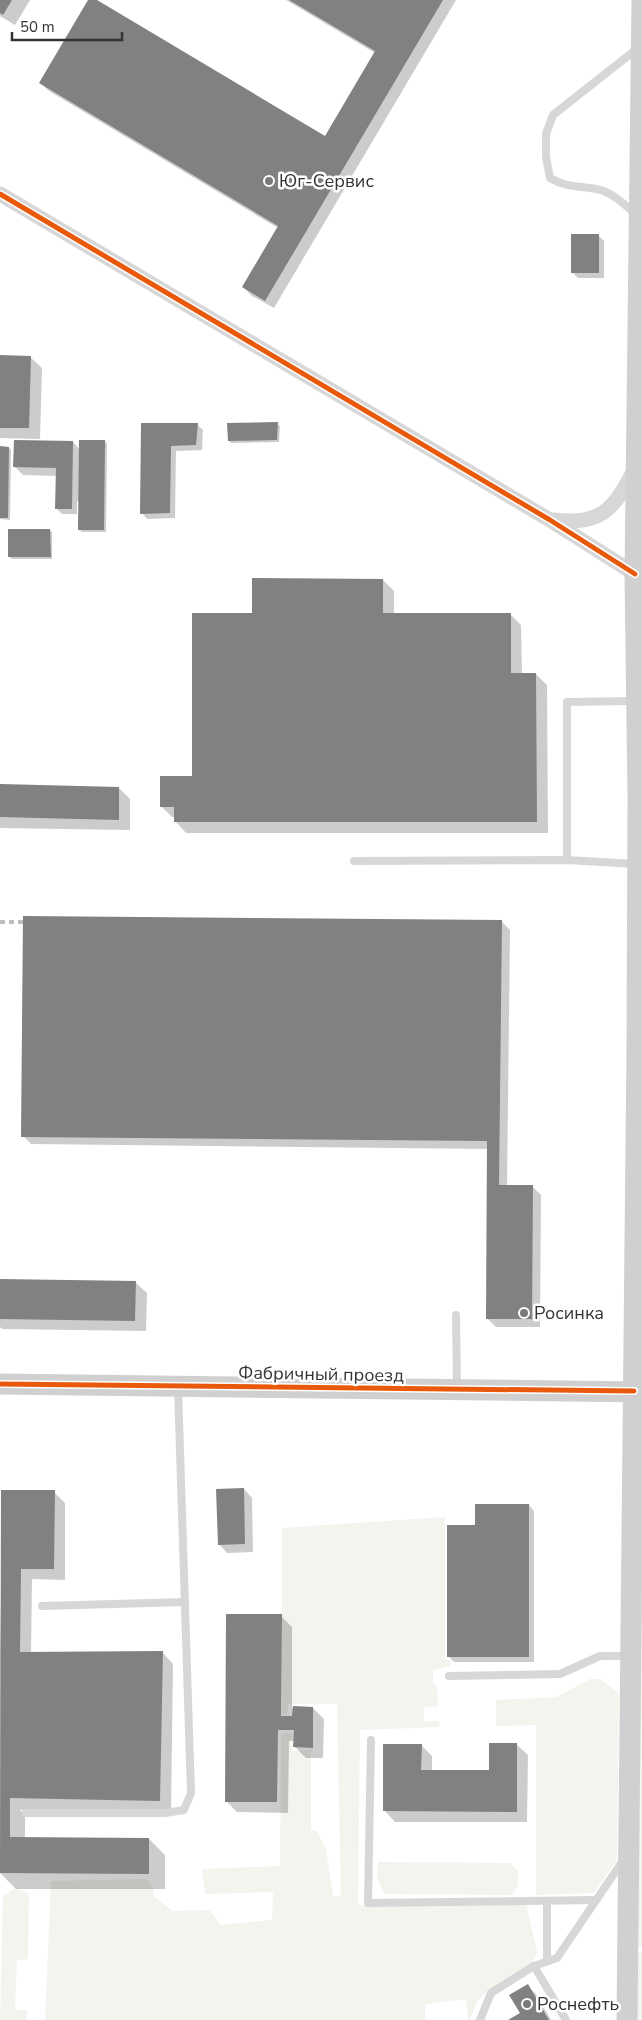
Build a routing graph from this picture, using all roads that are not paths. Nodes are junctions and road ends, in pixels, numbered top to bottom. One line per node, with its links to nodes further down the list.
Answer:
1 (642, 0): 2 (main road)
2 (641, 45): 4 (main road); 4 (lane)
3 (0, 194): 6 (street)
4 (641, 217): 5 (main road)
5 (637, 465): 6 (street); 7 (main road)
6 (550, 520): 7 (street)
7 (635, 574): 8 (main road)
8 (636, 701): 9 (main road); 11 (lane)
9 (639, 751): 10 (main road)
10 (640, 794): 13 (main road)
11 (567, 860): 12 (lane); 13 (lane)
12 (354, 861)
13 (637, 864): 18 (main road)
14 (456, 1315): 17 (lane)
15 (0, 1384): 16 (main road, Фабричный проезд)
16 (178, 1386): 17 (main road, Фабричный проезд); 19 (lane)
17 (457, 1390): 18 (main road, Фабричный проезд)
18 (638, 1392): 21 (main road)
19 (185, 1602): 20 (lane); 24 (lane)
20 (42, 1606)
21 (630, 1656): 22 (lane); 25 (main road)
22 (449, 1676)
23 (370, 1740): 26 (lane)
24 (26, 1813)
25 (629, 1852): 27 (lane); 32 (main road)
26 (547, 1900): 27 (lane); 28 (lane)
27 (596, 1900): 28 (lane)
28 (547, 1961): 29 (lane)
29 (534, 1966): 30 (lane); 31 (lane)
30 (480, 2020)
31 (566, 2020)
32 (627, 2020)

